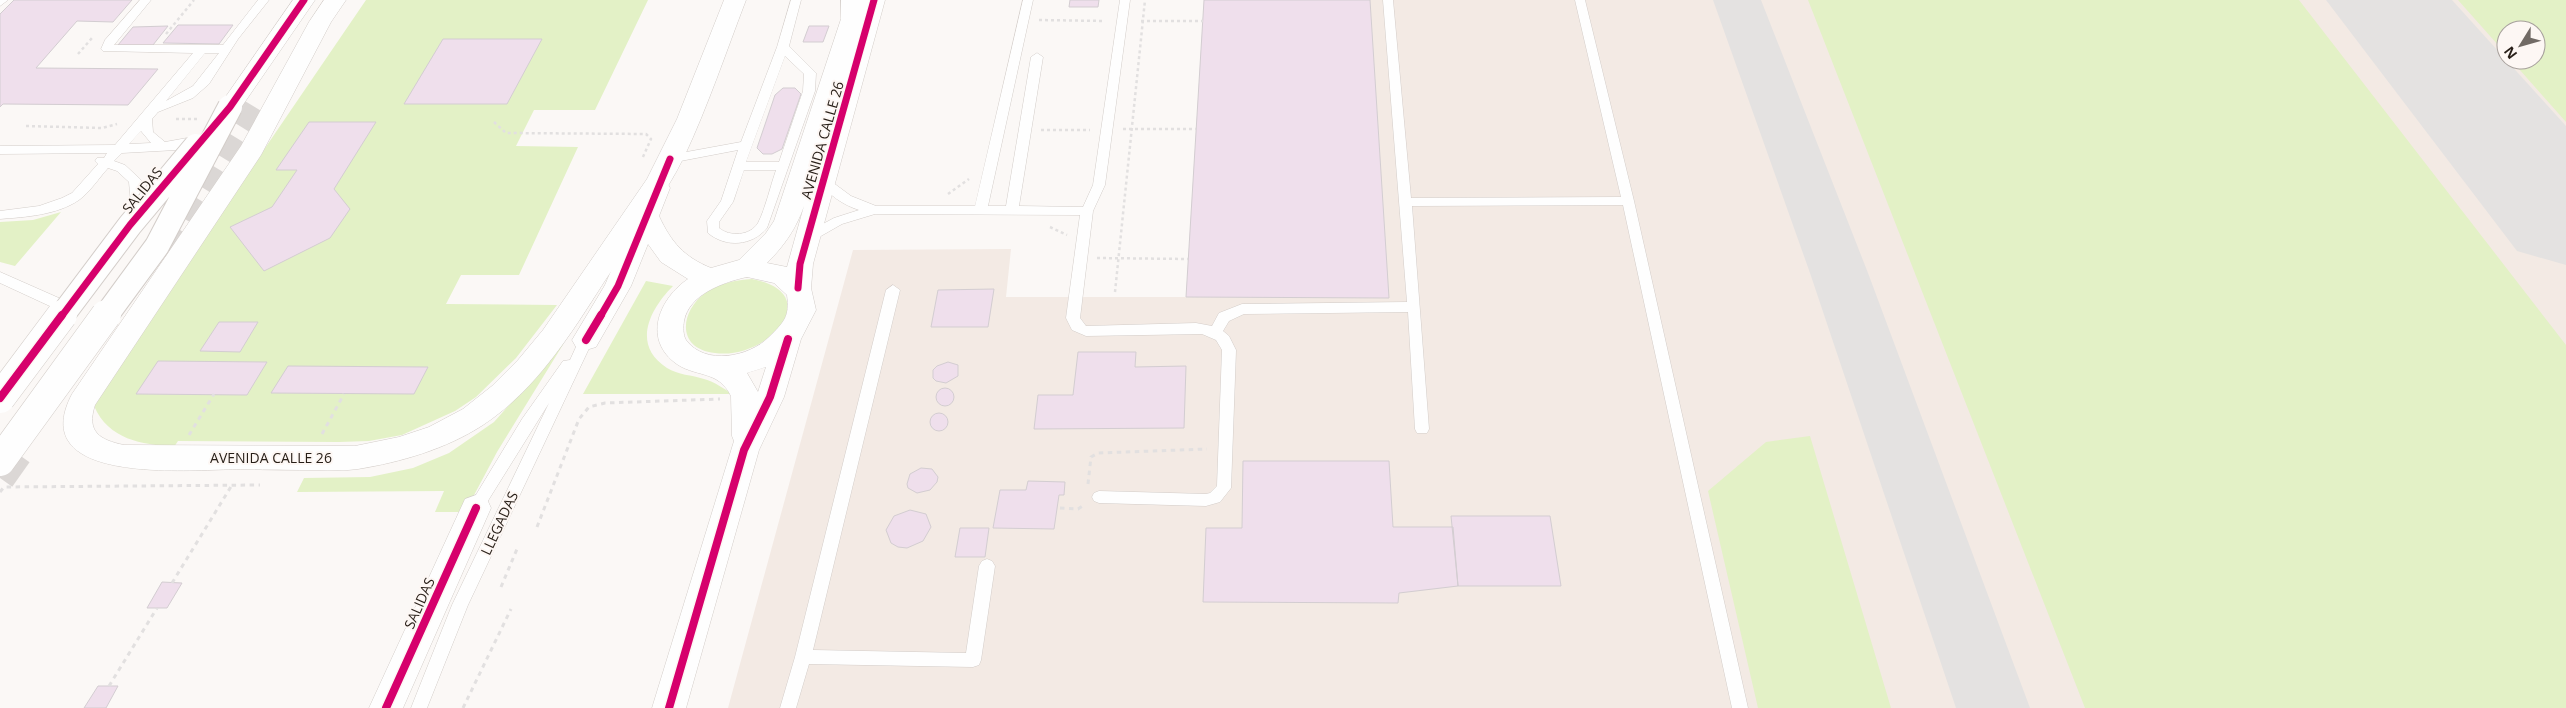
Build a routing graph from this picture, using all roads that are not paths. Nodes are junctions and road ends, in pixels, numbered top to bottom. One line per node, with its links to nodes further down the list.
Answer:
1 (3, 0): 14 (lane)
2 (146, 0): 16 (lane)
3 (264, 0): 17 (lane)
4 (304, 0): 20 (street, SALIDAS)
5 (336, 0): 26 (street, AVENIDA CALLE 26)
6 (735, 0): 26 (street, AVENIDA CALLE 26)
7 (796, 0): 15 (lane)
8 (852, 0): 41 (street, AVENIDA CALLE 26)
9 (874, 0): 30 (street, AVENIDA CALLE 26)
10 (1028, 0): 33 (lane)
11 (1125, 0): 36 (lane)
12 (1388, 0): 32 (lane)
13 (1580, 0): 31 (lane)
14 (0, 3)
15 (783, 46): 21 (lane); 29 (lane)
16 (202, 49): 17 (lane); 19 (lane)
17 (226, 49): 19 (lane)
18 (1037, 57): 35 (lane)
19 (149, 114): 22 (lane); 23 (lane)
20 (230, 118): 22 (lane); 52 (street, SALIDAS, bridge); 55 (street, SALIDAS, bridge)
21 (746, 145): 26 (lane); 28 (lane)
22 (161, 146): 23 (lane)
23 (120, 148): 25 (lane); 27 (lane)
24 (0, 150): 25 (lane)
25 (69, 151): 27 (lane)
26 (670, 159): 38 (street)
27 (108, 163): 37 (lane); 39 (lane)
28 (741, 166): 29 (lane); 29 (lane)
29 (783, 166)
30 (824, 180): 34 (lane); 40 (street, AVENIDA CALLE 26)
31 (1628, 201): 32 (lane); 64 (lane)
32 (1406, 202): 46 (lane)
33 (981, 209): 34 (lane); 35 (lane)
34 (880, 210): 40 (lane)
35 (1012, 210): 36 (lane)
36 (1087, 211): 48 (lane)
37 (0, 215)
38 (647, 216): 43 (street); 50 (street)
39 (138, 224)
40 (808, 237): 44 (street, AVENIDA CALLE 26)
41 (747, 268): 43 (street); 44 (street)
42 (0, 277): 47 (lane)
43 (711, 278): 51 (street)
44 (798, 288): 49 (street)
45 (893, 290): 59 (lane)
46 (1412, 307): 48 (lane); 53 (lane)
47 (75, 311)
48 (1215, 332): 56 (lane)
49 (788, 339): 51 (street); 54 (street)
50 (586, 340): 57 (lane, SALIDAS); 61 (lane, LLEGADAS)
51 (720, 366): 54 (street)
52 (0, 398)
53 (1422, 429)
54 (744, 450): 62 (street)
55 (0, 461)
56 (1099, 497)
57 (476, 508): 60 (street, SALIDAS)
58 (987, 566): 59 (lane)
59 (803, 657): 63 (lane)
60 (386, 708)
61 (419, 708)
62 (669, 708)
63 (788, 708)
64 (1740, 708)

